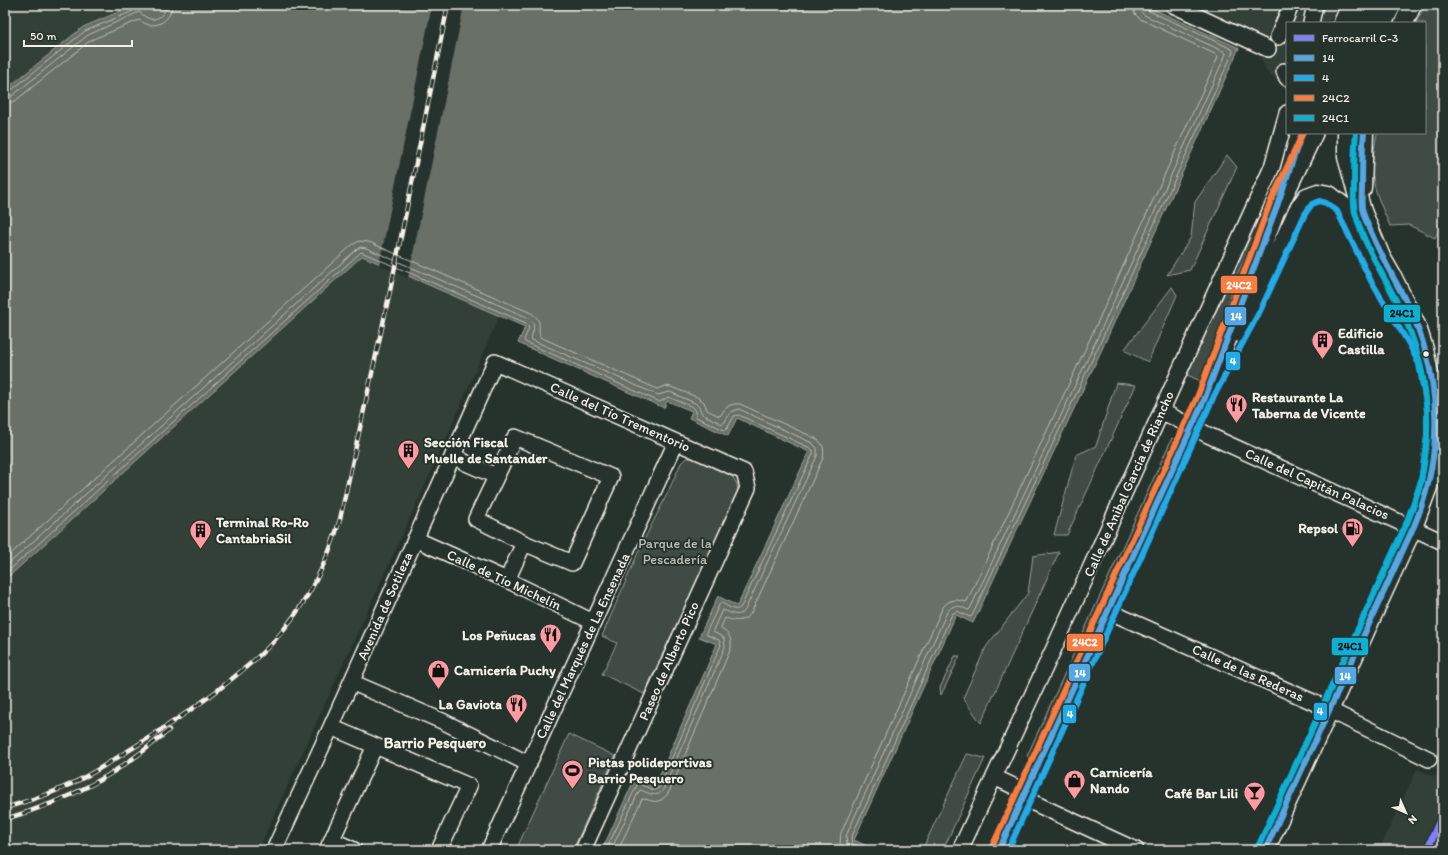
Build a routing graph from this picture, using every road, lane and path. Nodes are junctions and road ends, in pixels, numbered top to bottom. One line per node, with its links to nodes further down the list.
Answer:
1 (1173, 5): 14 (street)
2 (1291, 5): 13 (street)
3 (1315, 5): 8 (street)
4 (1351, 5): 9 (main road)
5 (1371, 5): 10 (highway)
6 (1390, 5): 11 (highway)
7 (1412, 5): 12 (main road)
8 (1311, 22)
9 (1343, 22)
10 (1364, 22)
11 (1382, 22)
12 (1404, 22)
13 (1278, 37)
14 (1268, 49)
15 (1286, 117): 25 (street, Calle de Anibal García de Riancho)
16 (1302, 134): 20 (main road)
17 (1312, 134): 20 (highway)
18 (1347, 134): 21 (main road)
19 (1364, 134): 21 (main road)
20 (1277, 206): 24 (main road)
21 (1362, 211): 23 (main road)
22 (495, 362): 27 (street, Calle del Tío Trementorio); 28 (street, Avenida de Sotileza)
23 (1427, 362): 24 (main road); 31 (main road)
24 (1207, 392): 26 (main road)
25 (1161, 412): 26 (street, Calle del Capitán Palacios); 44 (street, Calle de Anibal García de Riancho)
26 (1192, 427): 31 (street, Calle del Capitán Palacios); 36 (main road)
27 (676, 442): 29 (street, Calle del Tío Trementorio); 37 (street, Calle del Marqués de La Ensenada)
28 (453, 455): 30 (street); 32 (street, Avenida de Sotileza)
29 (744, 472): 51 (street, Paseo de Alberto Pico)
30 (496, 476): 33 (street); 33 (street)
31 (1413, 527): 34 (street, Calle del Capitán Palacios); 39 (main road)
32 (415, 539): 35 (street, Calle de Tío Michelín); 38 (street, Avenida de Sotileza)
33 (524, 542): 35 (street)
34 (1443, 542)
35 (507, 580): 37 (street, Calle de Tío Michelín)
36 (1108, 611): 39 (street, Calle de las Rederas); 45 (main road)
37 (593, 622): 43 (street, Calle del Marqués de La Ensenada)
38 (351, 682): 40 (street, Avenida de Sotileza); 43 (street)
39 (1329, 710): 42 (street, Calle de las Rederas); 55 (main road)
40 (331, 727): 41 (street); 47 (street, Avenida de Sotileza)
41 (375, 746): 46 (street); 49 (street)
42 (1429, 758)
43 (529, 764): 50 (street, Calle del Marqués de La Ensenada)
44 (994, 777): 45 (street); 52 (street, Calle de Anibal García de Riancho)
45 (1024, 795): 53 (main road); 54 (street)
46 (329, 845): 48 (street)
47 (274, 850)
48 (354, 850)
49 (439, 850)
50 (489, 850)
51 (583, 850)
52 (960, 850)
53 (999, 850)
54 (1136, 850)
55 (1265, 850)

